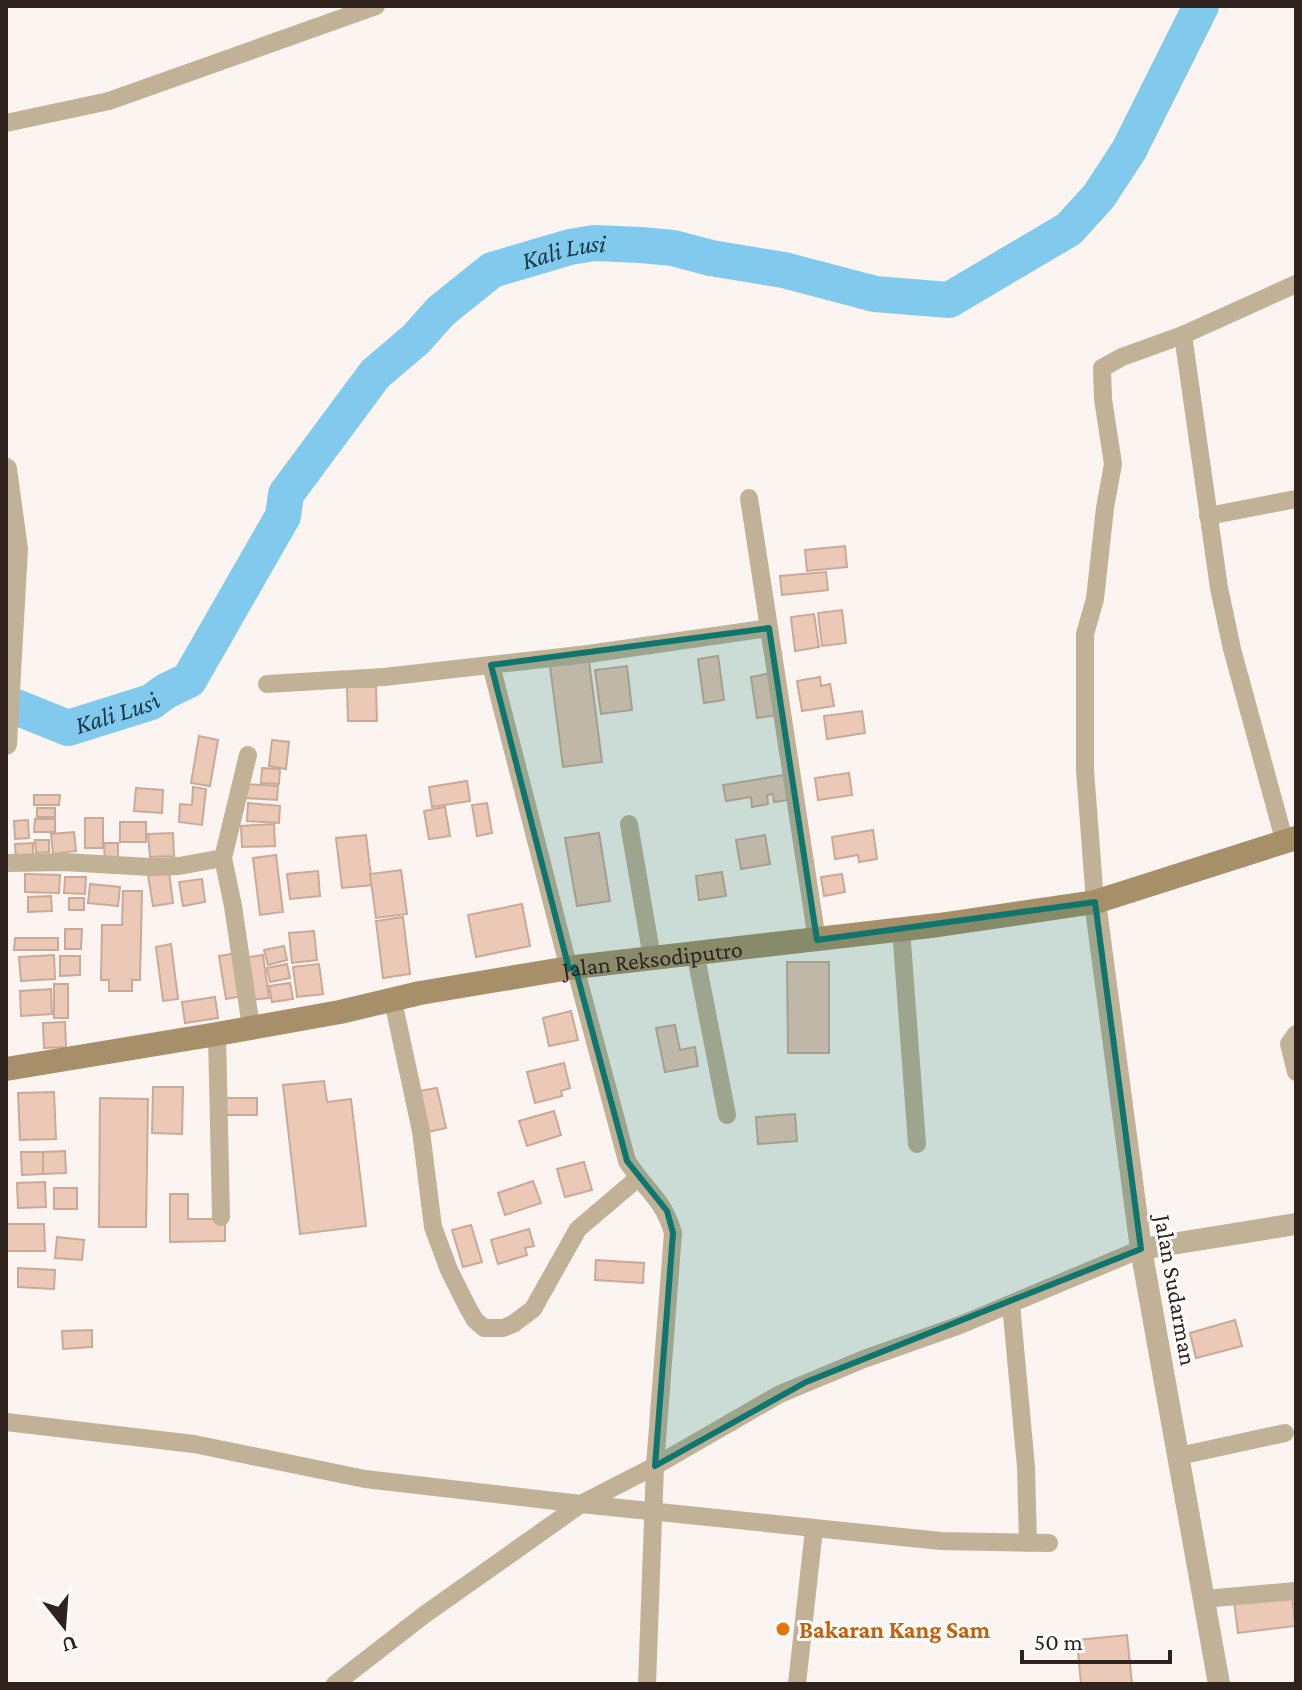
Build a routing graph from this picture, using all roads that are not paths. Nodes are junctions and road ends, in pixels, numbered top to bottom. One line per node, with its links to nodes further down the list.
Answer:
1 (376, 6): 2 (street)
2 (333, 14): 3 (street)
3 (6, 123)
4 (1296, 284): 5 (street)
5 (1183, 335): 9 (street); 19 (street)
6 (6, 469): 13 (street)
7 (749, 498): 10 (street)
8 (1296, 499): 9 (street)
9 (1208, 516): 16 (street)
10 (769, 628): 11 (street); 21 (street)
11 (491, 665): 12 (street); 24 (street)
12 (267, 684)
13 (6, 744)
14 (248, 755): 17 (street)
15 (629, 824): 23 (street)
16 (1291, 840): 19 (main road, Jalan Reksodiputro)
17 (223, 858): 18 (street); 26 (street)
18 (6, 863)
19 (1091, 903): 20 (main road, Jalan Reksodiputro); 36 (street, Jalan Sudarman)
20 (901, 929): 21 (main road, Jalan Reksodiputro); 32 (street)
21 (817, 940): 22 (main road, Jalan Reksodiputro)
22 (695, 952): 23 (main road, Jalan Reksodiputro); 31 (street)
23 (652, 958): 24 (main road, Jalan Reksodiputro)
24 (572, 968): 25 (main road, Jalan Reksodiputro); 33 (street)
25 (393, 1001): 26 (main road, Jalan Reksodiputro); 33 (street)
26 (251, 1027): 27 (main road, Jalan Reksodiputro)
27 (217, 1034): 29 (main road, Jalan Reksodiputro); 34 (street)
28 (1296, 1034): 30 (street)
29 (6, 1069)
30 (1296, 1072)
31 (727, 1115)
32 (917, 1144)
33 (638, 1178): 41 (street)
34 (221, 1217)
35 (1296, 1224): 36 (street)
36 (1141, 1249): 37 (street); 40 (street, Jalan Sudarman)
37 (1011, 1304): 41 (street); 45 (street)
38 (6, 1422): 42 (street)
39 (1285, 1433): 40 (street)
40 (1179, 1456): 48 (street, Jalan Sudarman)
41 (655, 1466): 42 (street); 43 (street)
42 (581, 1504): 43 (street); 49 (street)
43 (654, 1512): 44 (street); 50 (street)
44 (814, 1529): 45 (street); 51 (street)
45 (1028, 1543): 46 (street)
46 (1049, 1543)
47 (1296, 1591): 48 (street)
48 (1204, 1599): 52 (street, Jalan Sudarman)
49 (335, 1684)
50 (647, 1684)
51 (797, 1684)
52 (1219, 1684)

